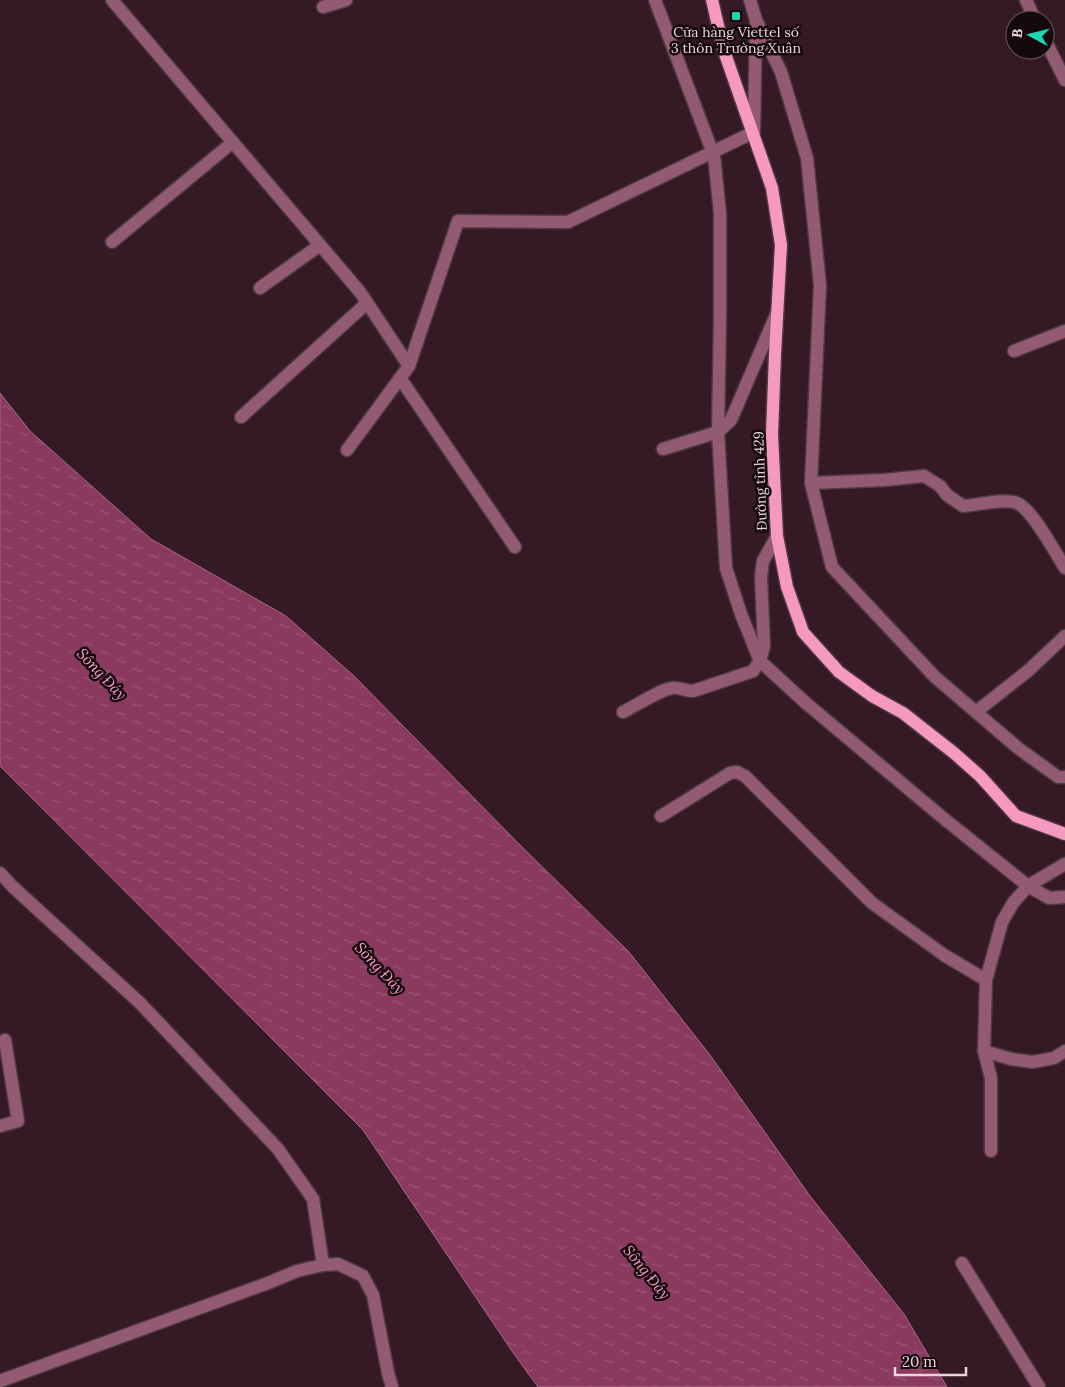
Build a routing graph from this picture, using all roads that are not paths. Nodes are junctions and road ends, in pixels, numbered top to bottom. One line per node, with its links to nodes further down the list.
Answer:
1 (112, 0): 11 (street)
2 (346, 0): 6 (street)
3 (655, 0): 12 (street)
4 (712, 0): 10 (main road, Đường tỉnh 429)
5 (750, 0): 7 (street)
6 (323, 7)
7 (756, 20): 10 (street); 26 (street)
8 (1055, 60): 9 (street)
9 (1065, 80)
10 (754, 132): 12 (street); 17 (main road, Đường tỉnh 429)
11 (233, 142): 13 (street); 14 (street)
12 (712, 152): 20 (street); 23 (street)
13 (112, 242)
14 (320, 245): 15 (street); 16 (street)
15 (260, 288)
16 (367, 302): 20 (street); 22 (street)
17 (777, 314): 23 (street); 27 (main road, Đường tỉnh 429)
18 (1065, 331): 19 (street)
19 (1014, 350)
20 (409, 366): 21 (street)
21 (400, 378): 25 (street); 28 (street)
22 (241, 417)
23 (718, 432): 24 (street); 31 (street)
24 (663, 449)
25 (347, 450)
26 (810, 483): 29 (street); 33 (street)
27 (777, 536): 31 (street); 36 (main road, Đường tỉnh 429)
28 (515, 547)
29 (1065, 568)
30 (1065, 636): 33 (street)
31 (760, 661): 32 (street); 39 (street)
32 (623, 712)
33 (976, 712): 34 (street)
34 (1065, 777)
35 (661, 816): 41 (street)
36 (1065, 834)
37 (1065, 864): 39 (street)
38 (0, 873): 48 (street)
39 (1028, 886): 40 (street); 41 (street)
40 (1065, 897)
41 (986, 980): 43 (street)
42 (5, 1040): 45 (street)
43 (984, 1050): 44 (street); 46 (street)
44 (1065, 1051)
45 (0, 1126)
46 (991, 1150)
47 (962, 1263): 51 (street)
48 (323, 1265): 49 (street); 50 (street)
49 (0, 1381)
50 (392, 1387)
51 (1039, 1387)

